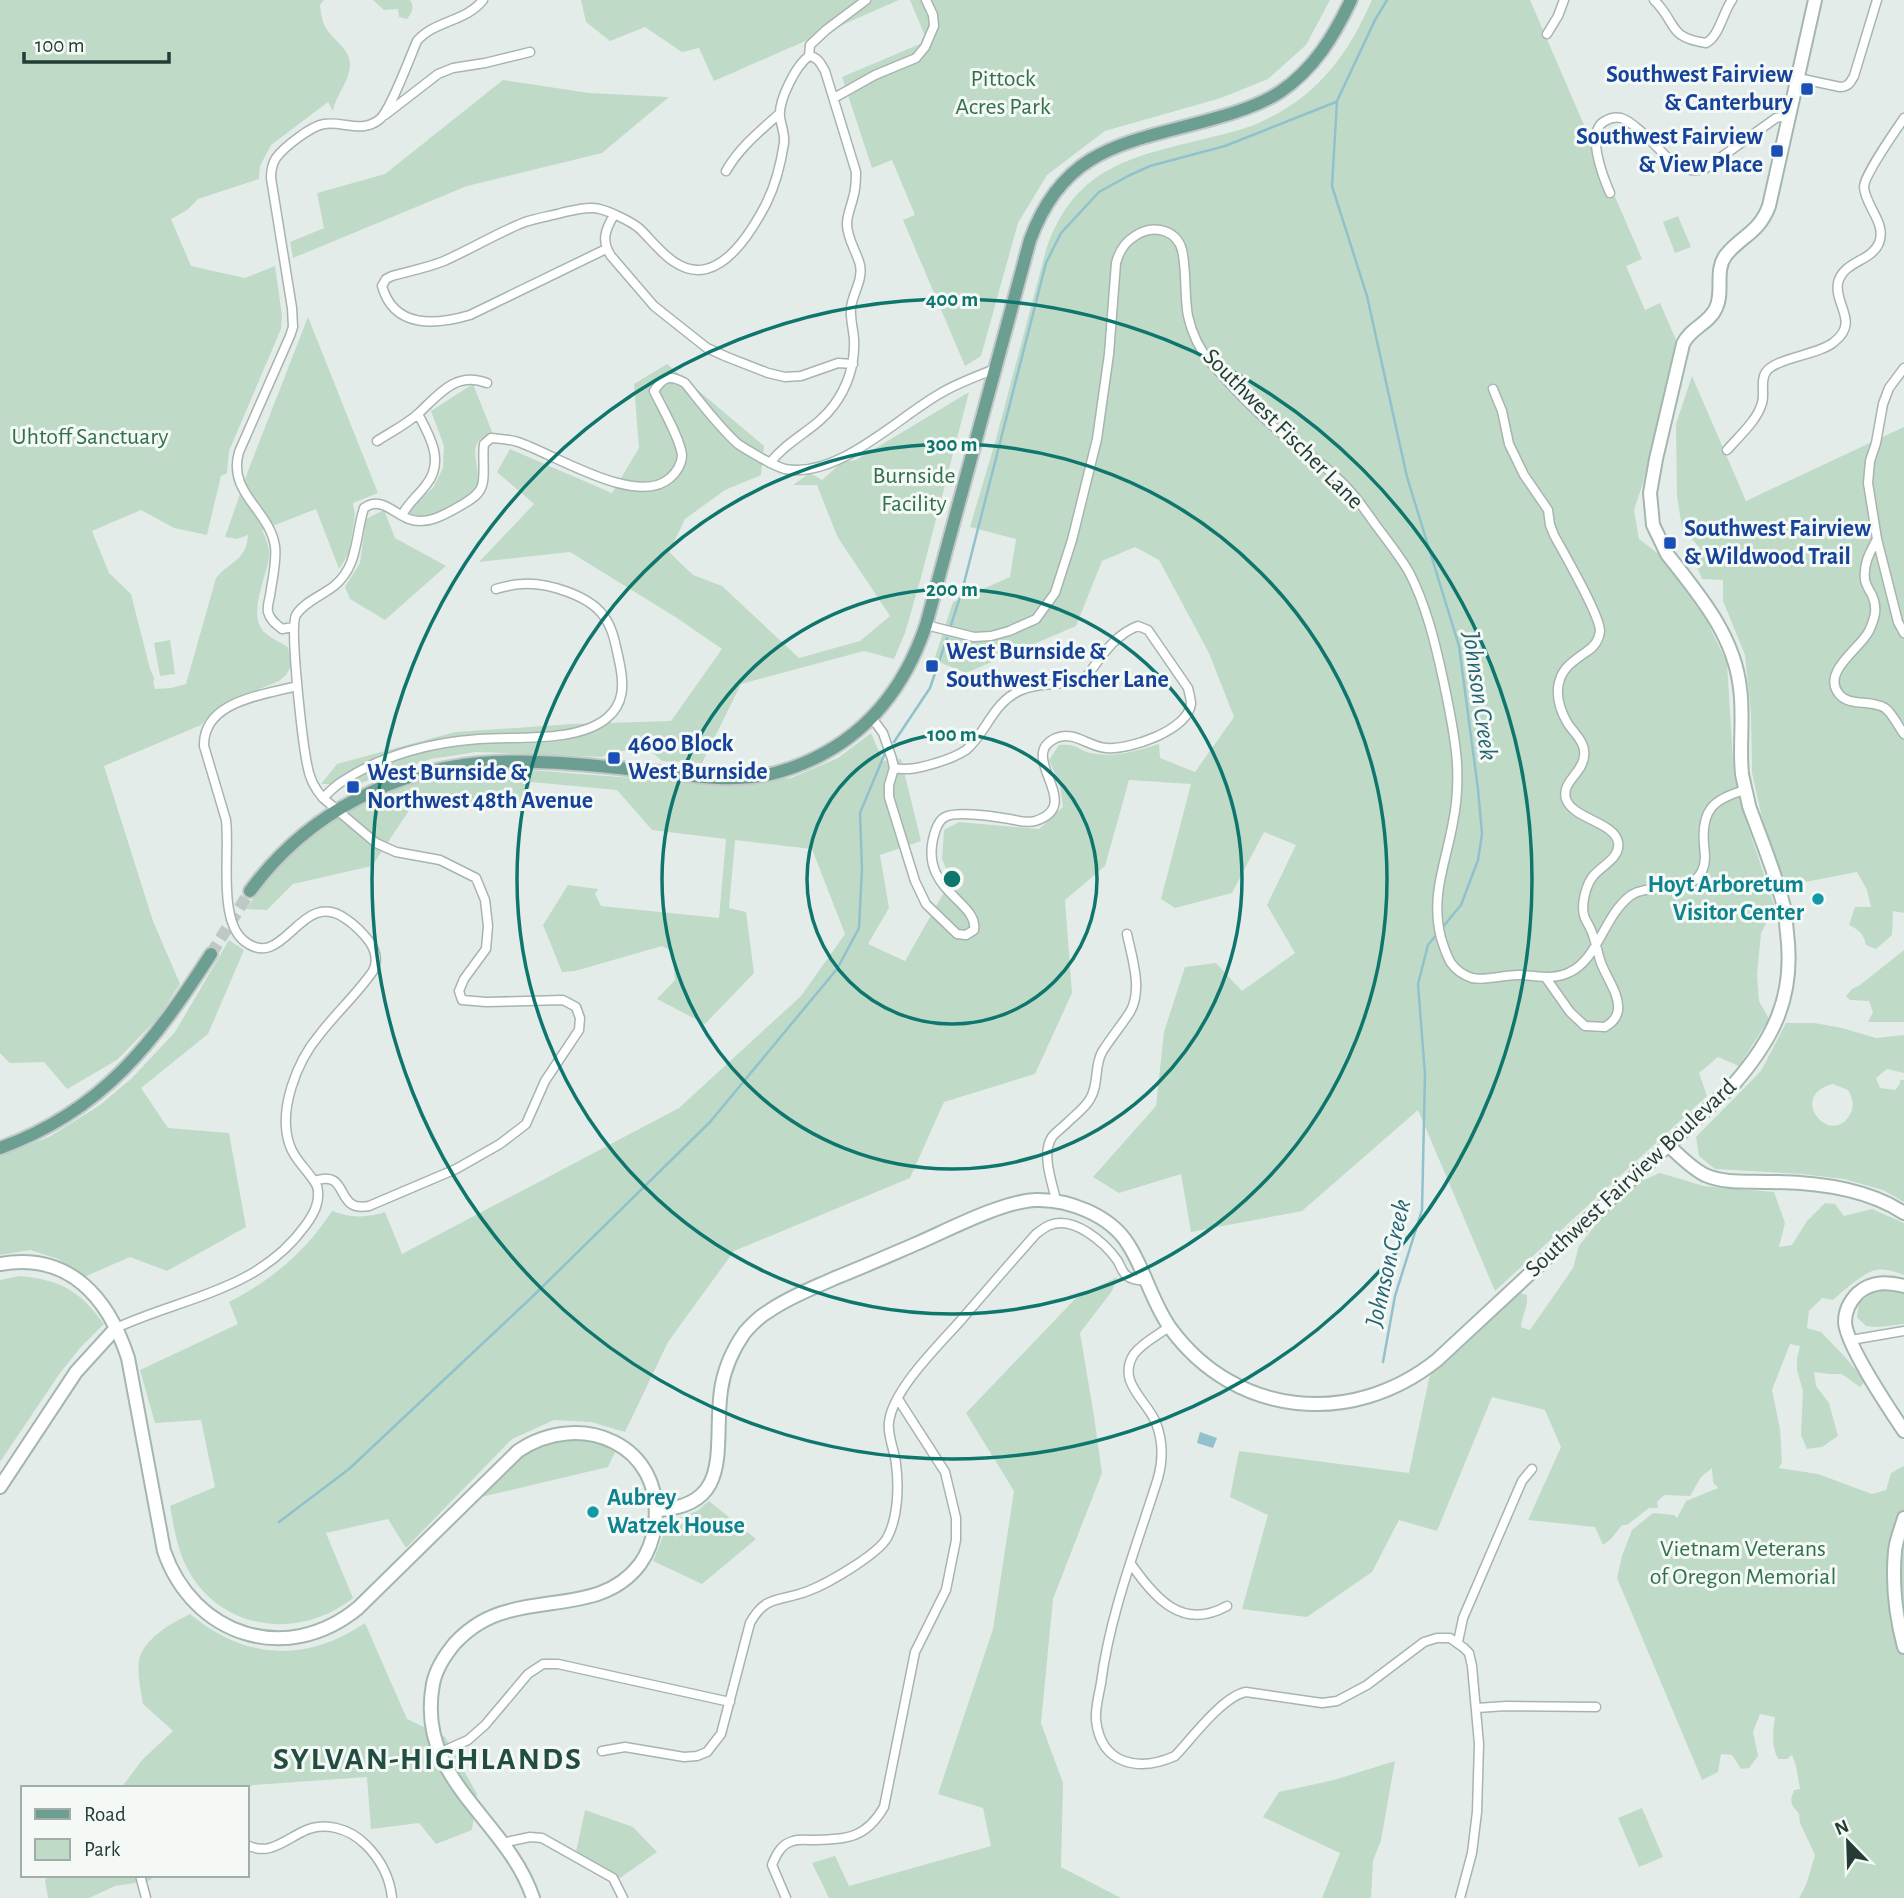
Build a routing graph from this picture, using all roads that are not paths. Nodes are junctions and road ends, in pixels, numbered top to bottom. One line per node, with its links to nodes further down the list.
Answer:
1 (483, 0): 17 (street)
2 (866, 0): 12 (street)
3 (926, 0): 14 (street)
4 (1351, 0): 25 (main road)
5 (1564, 0): 10 (street)
6 (1654, 0): 7 (street)
7 (1731, 0)
8 (1815, 0): 13 (street, Southwest Fairview Boulevard)
9 (1877, 0): 13 (street)
10 (1547, 34)
11 (530, 52): 17 (street)
12 (809, 56): 14 (street); 15 (street)
13 (1798, 78): 16 (street, Southwest Fairview Boulevard)
14 (834, 98): 23 (street)
15 (779, 114): 19 (street); 21 (street)
16 (1789, 115): 20 (street); 42 (street, Southwest Fairview Boulevard)
17 (383, 117): 36 (street)
18 (1904, 118): 30 (street)
19 (726, 171)
20 (1610, 193)
21 (614, 215): 22 (street); 22 (street)
22 (606, 249): 23 (street)
23 (853, 364): 31 (street)
24 (1904, 368): 33 (street)
25 (995, 369): 31 (street); 35 (main road)
26 (487, 383): 28 (street)
27 (1493, 389): 47 (street)
28 (418, 414): 29 (street); 32 (street)
29 (377, 441)
30 (1727, 450)
31 (770, 463): 32 (street)
32 (402, 514): 36 (street)
33 (1877, 539): 37 (street); 40 (street)
34 (496, 589): 43 (street)
35 (926, 625): 39 (main road); 49 (street, Southwest Fischer Lane)
36 (293, 626): 38 (street)
37 (1904, 633)
38 (297, 686): 43 (street); 52 (street)
39 (872, 718): 41 (street); 44 (main road)
40 (1904, 734)
41 (894, 768): 41 (street)
42 (1745, 790): 47 (street, Southwest Fischer Lane); 50 (street, Southwest Fairview Boulevard)
43 (323, 798): 44 (street)
44 (336, 809): 45 (main road); 52 (street)
45 (250, 891)
46 (1127, 934): 53 (street)
47 (1595, 944): 49 (street, Southwest Fischer Lane); 49 (street)
48 (211, 954): 51 (main road)
49 (1546, 978)
50 (1668, 1144): 54 (street); 58 (street, Southwest Fairview Boulevard)
51 (0, 1148)
52 (314, 1181): 59 (street)
53 (1056, 1200): 56 (street, Southwest Fairview Boulevard); 66 (street, Southwest Fairview Boulevard)
54 (1904, 1213)
55 (0, 1264): 59 (street)
56 (1146, 1281): 58 (street, Southwest Fairview Boulevard); 62 (street)
57 (1904, 1286): 61 (street)
58 (1169, 1327): 68 (street)
59 (116, 1328): 65 (street); 66 (street)
60 (1904, 1331): 61 (street)
61 (1851, 1340): 63 (street)
62 (898, 1399): 72 (street); 84 (street)
63 (1904, 1431)
64 (1532, 1469): 70 (street)
65 (0, 1487)
66 (657, 1510): 76 (street)
67 (1904, 1518): 71 (street)
68 (1131, 1564): 69 (street); 70 (street)
69 (1227, 1606)
70 (1458, 1642): 74 (street)
71 (1904, 1647)
72 (730, 1702): 75 (street); 76 (street)
73 (1596, 1707): 74 (street)
74 (1477, 1708): 85 (street)
75 (602, 1751)
76 (439, 1753): 77 (street)
77 (502, 1843): 82 (street); 83 (street)
78 (248, 1846): 81 (street)
79 (141, 1877): 80 (street)
80 (146, 1898)
81 (392, 1898)
82 (533, 1898)
83 (623, 1898)
84 (786, 1898)
85 (1460, 1898)

